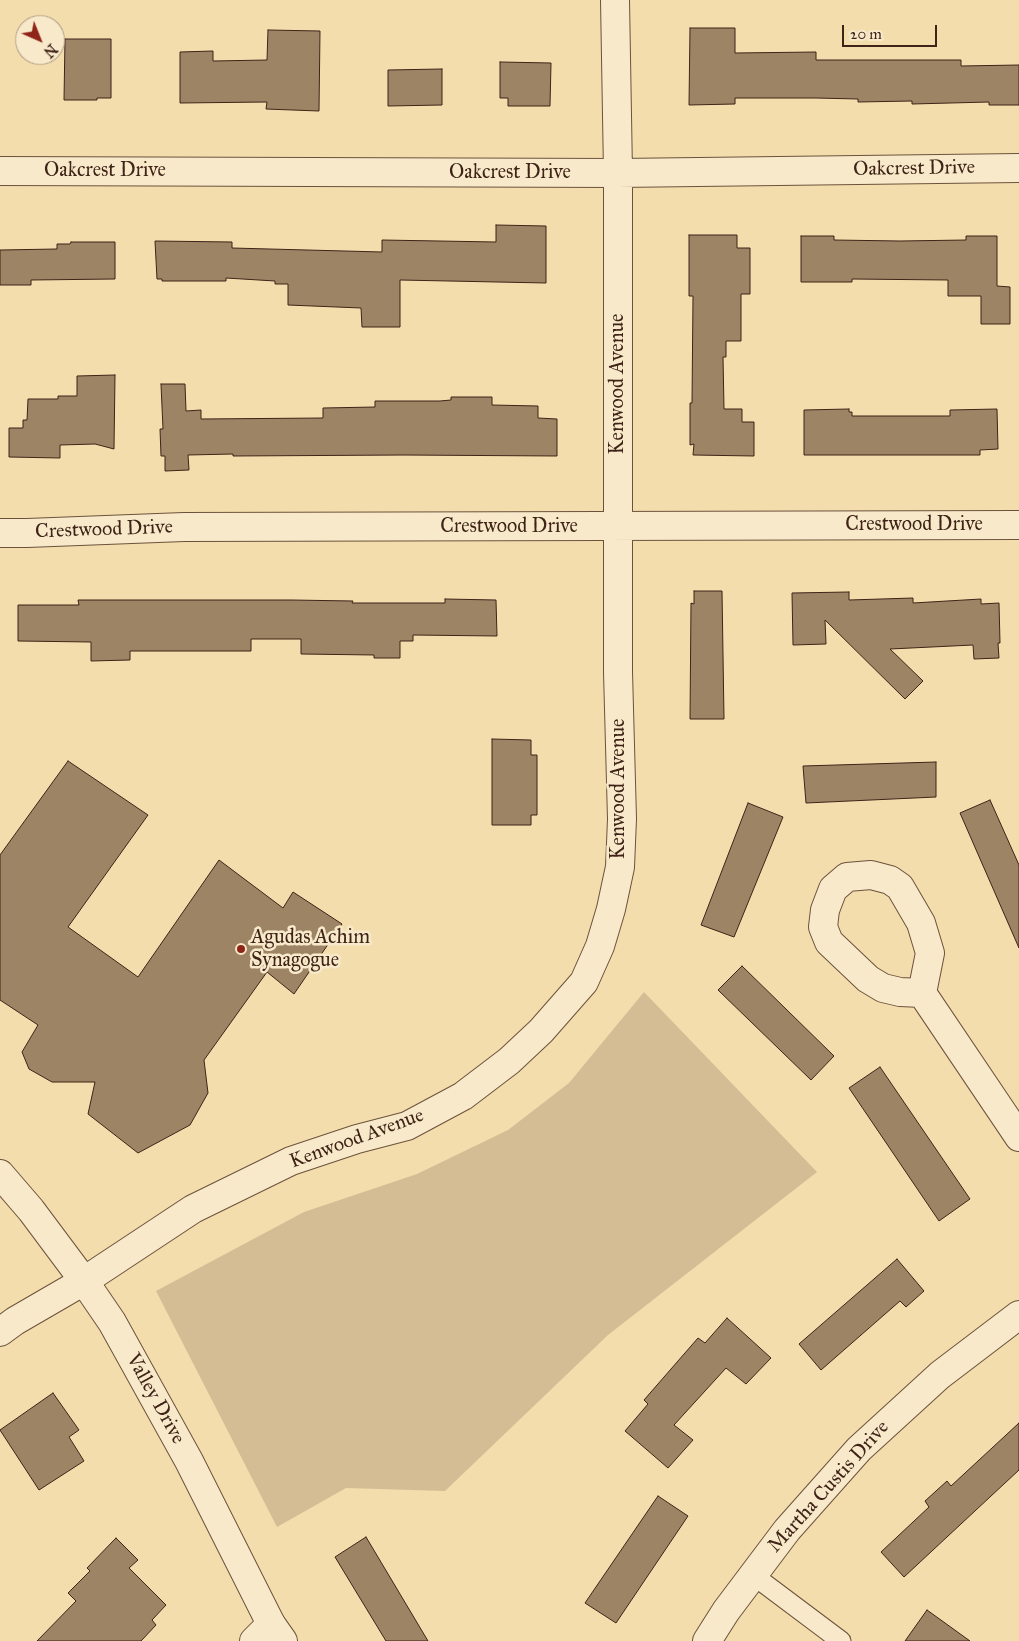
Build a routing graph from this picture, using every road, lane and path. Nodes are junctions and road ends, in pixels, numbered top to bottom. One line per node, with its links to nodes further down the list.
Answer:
1 (615, 0): 4 (street, Kenwood Avenue)
2 (1019, 168): 4 (street, Oakcrest Drive)
3 (0, 171): 4 (street, Oakcrest Drive)
4 (618, 173): 6 (street, Kenwood Avenue)
5 (1019, 525): 6 (street, Crestwood Drive)
6 (619, 527): 7 (street, Crestwood Drive); 11 (street, Kenwood Avenue)
7 (0, 532)
8 (922, 993): 8 (street); 9 (street)
9 (1019, 1137)
10 (0, 1174): 11 (street, Valley Drive)
11 (84, 1280): 13 (street, Kenwood Avenue); 15 (street, Valley Drive)
12 (1019, 1315): 14 (street, Martha Custis Drive)
13 (0, 1332)
14 (753, 1575): 16 (street, Martha Custis Drive); 17 (lane)
15 (269, 1635)
16 (708, 1641)
17 (841, 1641)

